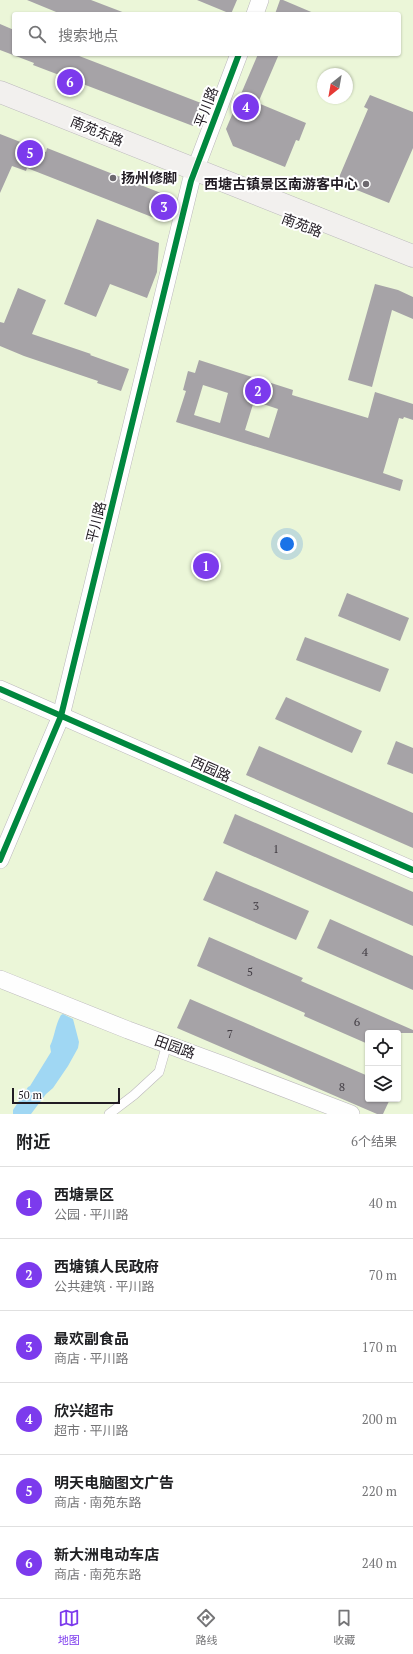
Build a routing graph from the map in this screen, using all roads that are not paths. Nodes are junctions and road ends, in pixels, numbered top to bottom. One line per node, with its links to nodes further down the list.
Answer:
1 (260, 0): 2 (street)
2 (256, 12)
3 (238, 56): 6 (street, 平川路)
4 (0, 92): 6 (main road, 南苑东路)
5 (0, 106): 6 (main road, 南苑东路)
6 (193, 175): 7 (main road, 南苑路); 8 (main road, 南苑路); 10 (street, 平川路)
7 (413, 256)
8 (413, 268)
9 (0, 689): 10 (street, 西园路)
10 (61, 716): 11 (street, 平川路); 12 (street, 西园路)
11 (0, 860)
12 (413, 870)
13 (0, 979): 14 (street, 田园路)
14 (167, 1044): 15 (lane); 16 (street, 田园路)
15 (109, 1114)
16 (351, 1114)

